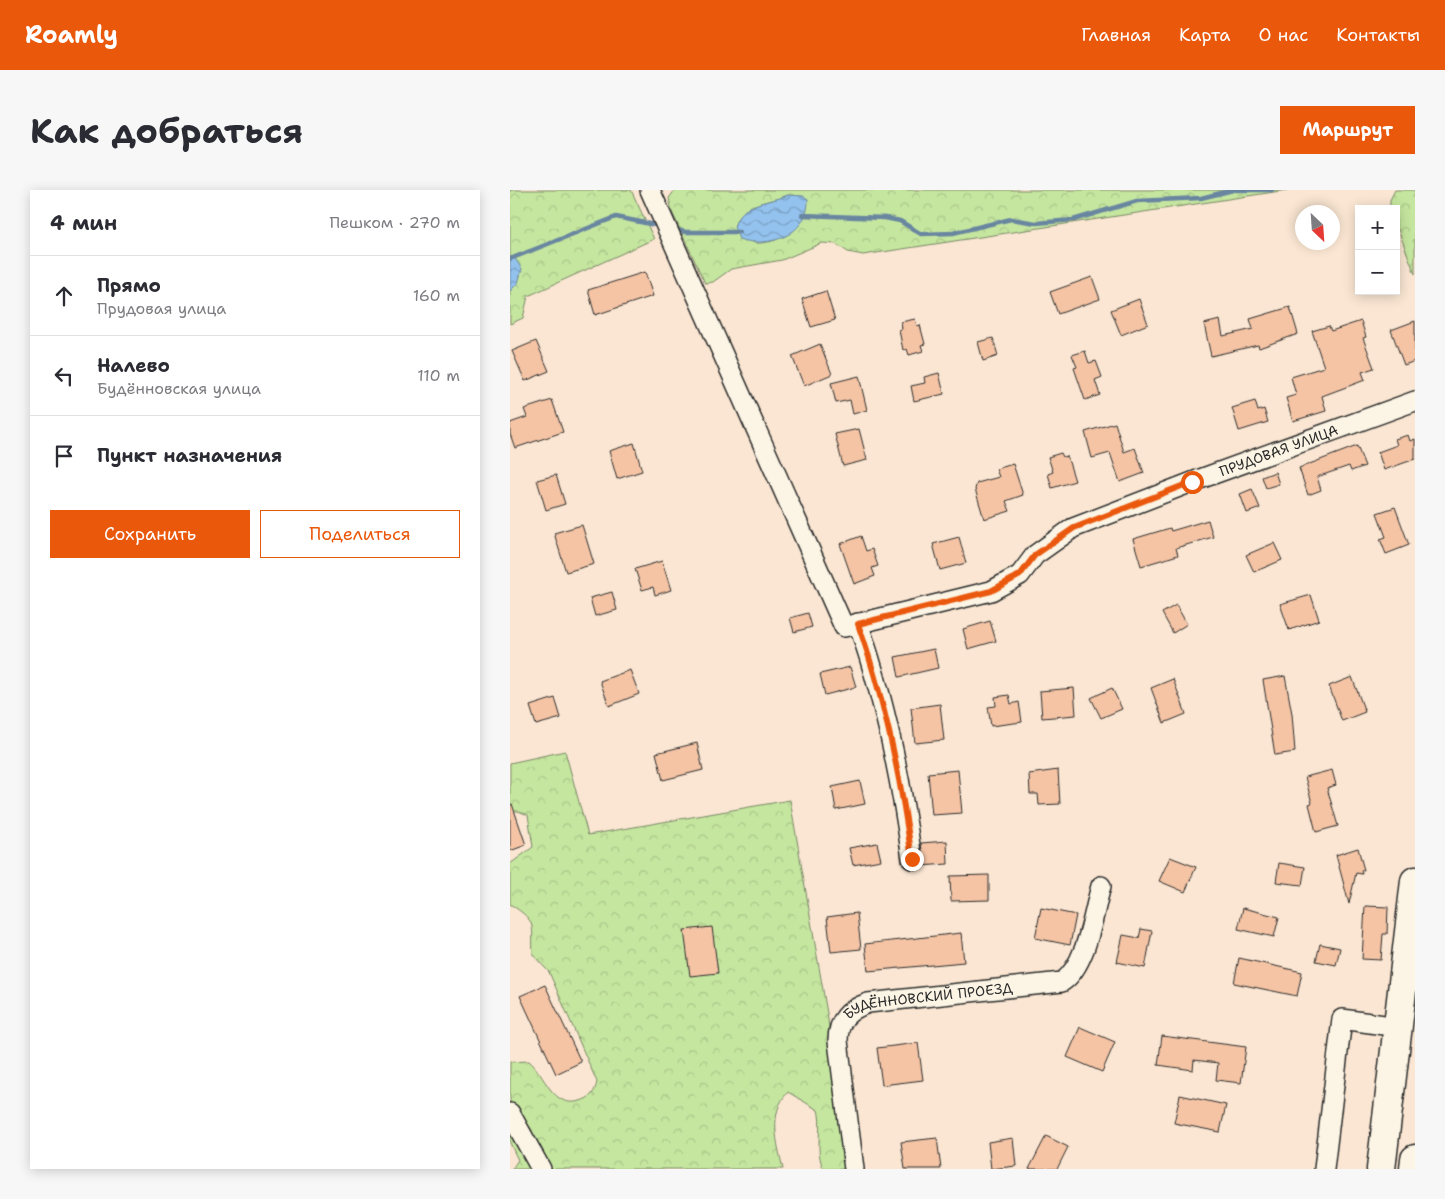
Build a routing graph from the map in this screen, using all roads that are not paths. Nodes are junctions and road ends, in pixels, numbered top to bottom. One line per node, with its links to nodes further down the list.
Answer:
1 (650, 190): 3 (street)
2 (1415, 401): 3 (street, ПРУДОВАЯ УЛИЦА)
3 (851, 625): 4 (street)
4 (912, 859)
5 (1415, 881): 7 (highway)
6 (1101, 886): 11 (street, БУДЁННОВСКИЙ ПРОЕЗД)
7 (1398, 1027): 12 (street); 13 (highway)
8 (510, 1113): 10 (street)
9 (1415, 1160): 14 (highway)
10 (541, 1169)
11 (854, 1169)
12 (1324, 1169)
13 (1381, 1169)
14 (1414, 1169)

